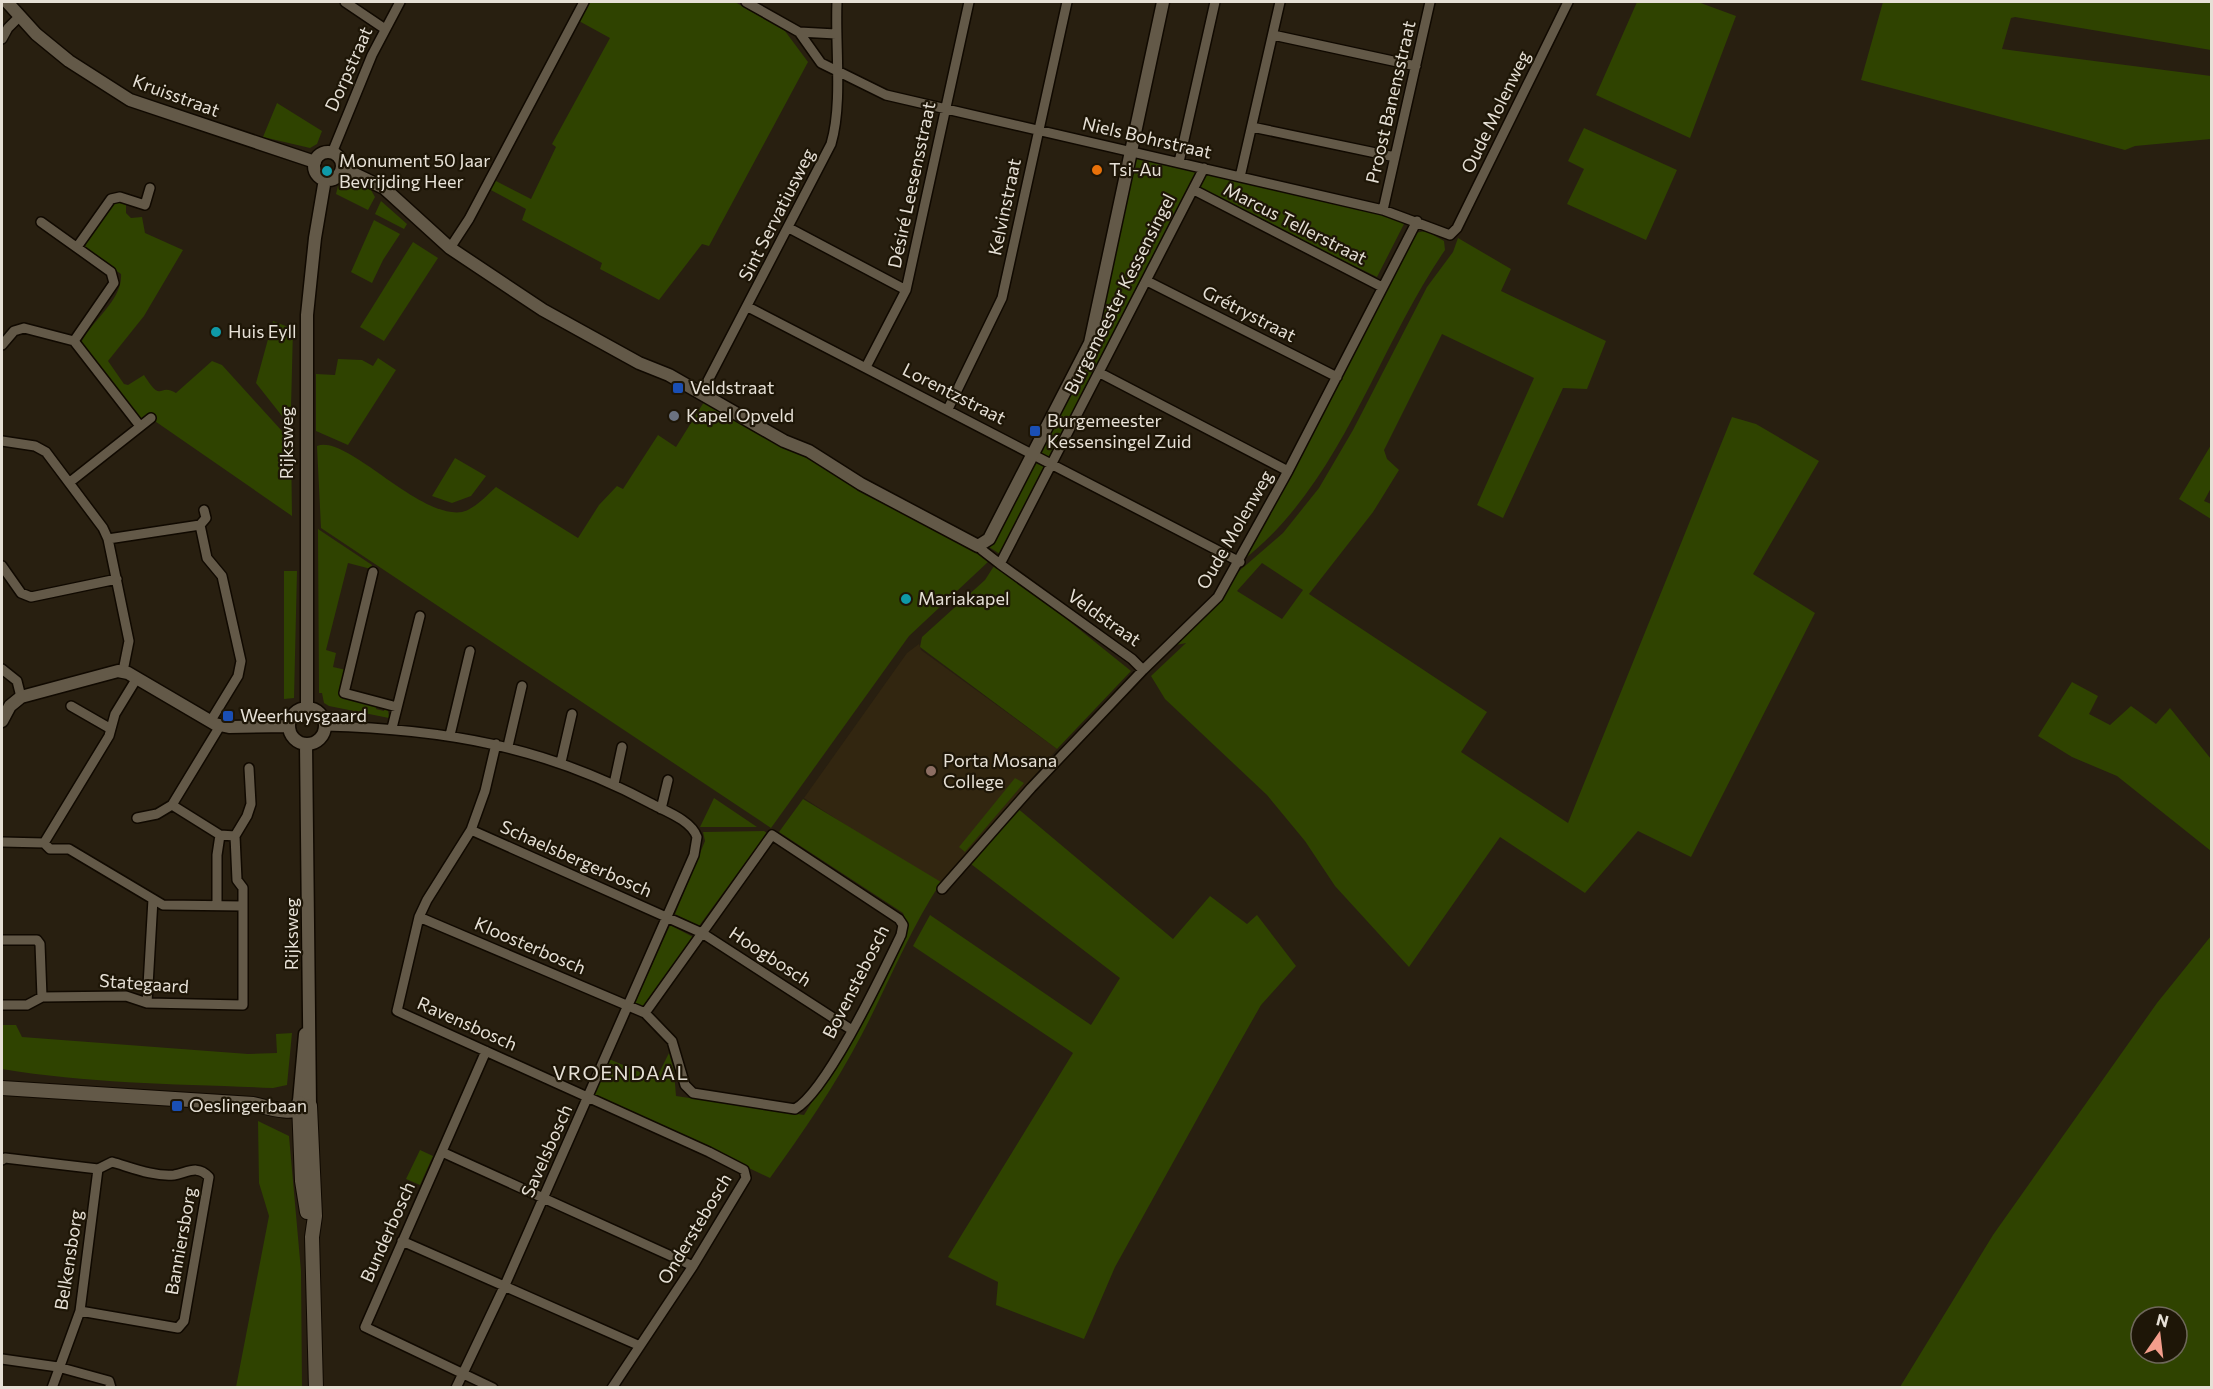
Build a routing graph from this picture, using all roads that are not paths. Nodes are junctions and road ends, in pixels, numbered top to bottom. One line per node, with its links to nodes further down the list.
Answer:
1 (345, 2): 14 (street)
2 (400, 2): 14 (street, Dorpstraat)
3 (584, 2): 41 (street)
4 (746, 2): 15 (street)
5 (837, 2): 16 (street, Sint Servatiusweg)
6 (969, 2): 21 (street, Désiré Leesensstraat)
7 (1067, 2): 23 (street, Kelvinstraat)
8 (1215, 2): 28 (street)
9 (1280, 2): 17 (street)
10 (1430, 2): 19 (street, Proost Banensstraat)
11 (1568, 2): 39 (street, Oude Molenweg)
12 (1163, 3): 24 (street, Burgemeester Kessensingel)
13 (13, 10): 18 (street); 27 (street, Kruisstraat)
14 (385, 29): 25 (street, Dorpstraat)
15 (799, 32): 16 (street); 20 (street, Niels Bohrstraat)
16 (836, 34): 20 (street, Sint Servatiusweg)
17 (1273, 35): 19 (street); 22 (street)
18 (2, 39)
19 (1416, 66): 26 (street, Proost Banensstraat)
20 (837, 71): 21 (street, Niels Bohrstraat); 38 (street, Sint Servatiusweg)
21 (945, 108): 23 (street, Niels Bohrstraat); 44 (street, Désiré Leesensstraat)
22 (1252, 127): 26 (street); 31 (street)
23 (1038, 130): 24 (street, Niels Bohrstraat); 52 (street, Kelvinstraat)
24 (1131, 152): 28 (street, Niels Bohrstraat); 56 (street, Burgemeester Kessensingel)
25 (332, 153): 27 (street); 29 (street)
26 (1395, 157): 35 (street, Proost Banensstraat)
27 (315, 162): 32 (street)
28 (1179, 162): 30 (street, Niels Bohrstraat)
29 (342, 168): 32 (street); 41 (street, Veldstraat)
30 (1204, 168): 31 (street, Niels Bohrstraat); 34 (street, Burgemeester Kessensingel)
31 (1240, 177): 35 (street, Niels Bohrstraat)
32 (325, 179): 79 (street, Rijksweg)
33 (150, 188): 40 (street)
34 (1194, 190): 42 (street, Burgemeester Kessensingel); 43 (street, Marcus Tellerstraat)
35 (1383, 210): 36 (street, Niels Bohrstraat)
36 (1417, 221): 39 (street, Niels Bohrstraat); 43 (street, Oude Molenweg)
37 (41, 222): 40 (street)
38 (789, 228): 44 (street); 45 (street, Sint Servatiusweg)
39 (1450, 235)
40 (77, 247): 46 (street)
41 (450, 248): 51 (street, Veldstraat)
42 (1147, 281): 49 (street, Burgemeester Kessensingel); 50 (street, Grétrystraat)
43 (1382, 287): 50 (street, Oude Molenweg)
44 (906, 290): 48 (street, Désiré Leesensstraat)
45 (748, 307): 48 (street, Lorentzstraat); 51 (street, Sint Servatiusweg)
46 (74, 341): 47 (street); 54 (street)
47 (2, 345)
48 (866, 367): 52 (street, Lorentzstraat)
49 (1100, 373): 57 (street, Burgemeester Kessensingel); 58 (street)
50 (1337, 377): 58 (street, Oude Molenweg)
51 (701, 394): 63 (street, Veldstraat)
52 (948, 409): 56 (street, Lorentzstraat)
53 (151, 418): 54 (street)
54 (140, 426): 59 (street)
55 (2, 441): 59 (street)
56 (1035, 454): 57 (street, Lorentzstraat); 63 (street, Burgemeester Kessensingel)
57 (1053, 463): 64 (street, Lorentzstraat); 65 (street, Burgemeester Kessensingel)
58 (1288, 471): 64 (street, Oude Molenweg)
59 (70, 482): 62 (street)
60 (204, 510): 61 (street)
61 (200, 525): 62 (street); 82 (street)
62 (108, 539): 68 (street)
63 (980, 545): 65 (street, Veldstraat)
64 (1240, 562): 72 (street, Oude Molenweg)
65 (999, 564): 72 (street, Veldstraat)
66 (2, 566): 68 (street)
67 (373, 572): 78 (street)
68 (117, 579): 73 (street)
69 (420, 616): 78 (street)
70 (470, 651): 87 (street)
71 (2, 669): 76 (street)
72 (1143, 670): 104 (street, Oude Molenweg)
73 (123, 671): 74 (street); 76 (street)
74 (136, 678): 82 (street); 86 (street)
75 (522, 686): 90 (street)
76 (21, 697): 81 (street)
77 (71, 706): 86 (street)
78 (398, 707): 85 (street)
79 (307, 709): 83 (street); 84 (street)
80 (572, 714): 92 (street)
81 (2, 721)
82 (215, 724): 83 (street); 96 (street)
83 (289, 726): 88 (street)
84 (325, 726): 85 (street, Savelsbosch); 88 (street)
85 (392, 728): 87 (street, Savelsbosch)
86 (111, 729): 103 (street)
87 (450, 735): 89 (street, Savelsbosch)
88 (306, 744): 121 (street, Rijksweg)
89 (496, 744): 90 (street, Savelsbosch); 99 (street, Ravensbosch)
90 (508, 746): 92 (street, Savelsbosch)
91 (622, 747): 95 (street)
92 (561, 762): 95 (street, Savelsbosch)
93 (249, 768): 101 (street)
94 (668, 780): 97 (street)
95 (614, 783): 97 (street, Savelsbosch)
96 (172, 805): 98 (street); 100 (street)
97 (661, 808): 109 (street, Savelsbosch)
98 (137, 818)
99 (471, 830): 108 (street, Ravensbosch); 109 (street, Schaelsbergerbosch)
100 (220, 835): 101 (street); 106 (street)
101 (235, 836): 107 (street)
102 (2, 842): 103 (street)
103 (44, 843): 105 (street)
104 (942, 889)
105 (153, 899): 106 (street); 113 (street)
106 (217, 905): 107 (street)
107 (243, 906): 113 (street, Stategaard)
108 (419, 917): 115 (street, Kloosterbosch); 118 (street, Ravensbosch)
109 (666, 918): 110 (street, Hoogbosch); 115 (street, Savelsbosch)
110 (702, 933): 116 (street, Bovenstebosch); 117 (street, Hoogbosch); 117 (street, Bovenstebosch)
111 (2, 940): 112 (street)
112 (42, 997): 113 (street, Stategaard); 114 (street, Stategaard)
113 (147, 1003)
114 (2, 1005)
115 (629, 1005): 116 (street, Kloosterbosch); 120 (street, Savelsbosch)
116 (645, 1013): 117 (street, Bovenstebosch)
117 (852, 1030)
118 (486, 1052): 120 (street, Ravensbosch); 122 (street, Bunderbosch)
119 (2, 1088): 121 (main road)
120 (589, 1096): 125 (street, Savelsbosch); 127 (street, Onderstebosch)
121 (303, 1106): 136 (main road, Rijksweg)
122 (442, 1152): 125 (street); 126 (street, Bunderbosch)
123 (2, 1160): 124 (street)
124 (98, 1169): 129 (street, Belkensborg); 129 (street, Banniersborg)
125 (543, 1199): 127 (street); 128 (street, Savelsbosch)
126 (402, 1241): 128 (street); 133 (street, Bunderbosch)
127 (693, 1266): 130 (street, Onderstebosch)
128 (505, 1285): 130 (street); 133 (street, Savelsbosch)
129 (80, 1311): 132 (street, Belkensborg)
130 (640, 1346): 139 (street, Onderstebosch)
131 (2, 1359): 132 (street)
132 (58, 1367): 134 (street, Belkensborg); 135 (street)
133 (462, 1373): 137 (street, Savelsbosch); 138 (street)
134 (52, 1388)
135 (111, 1388)
136 (316, 1388)
137 (456, 1388)
138 (493, 1388)
139 (612, 1388)

